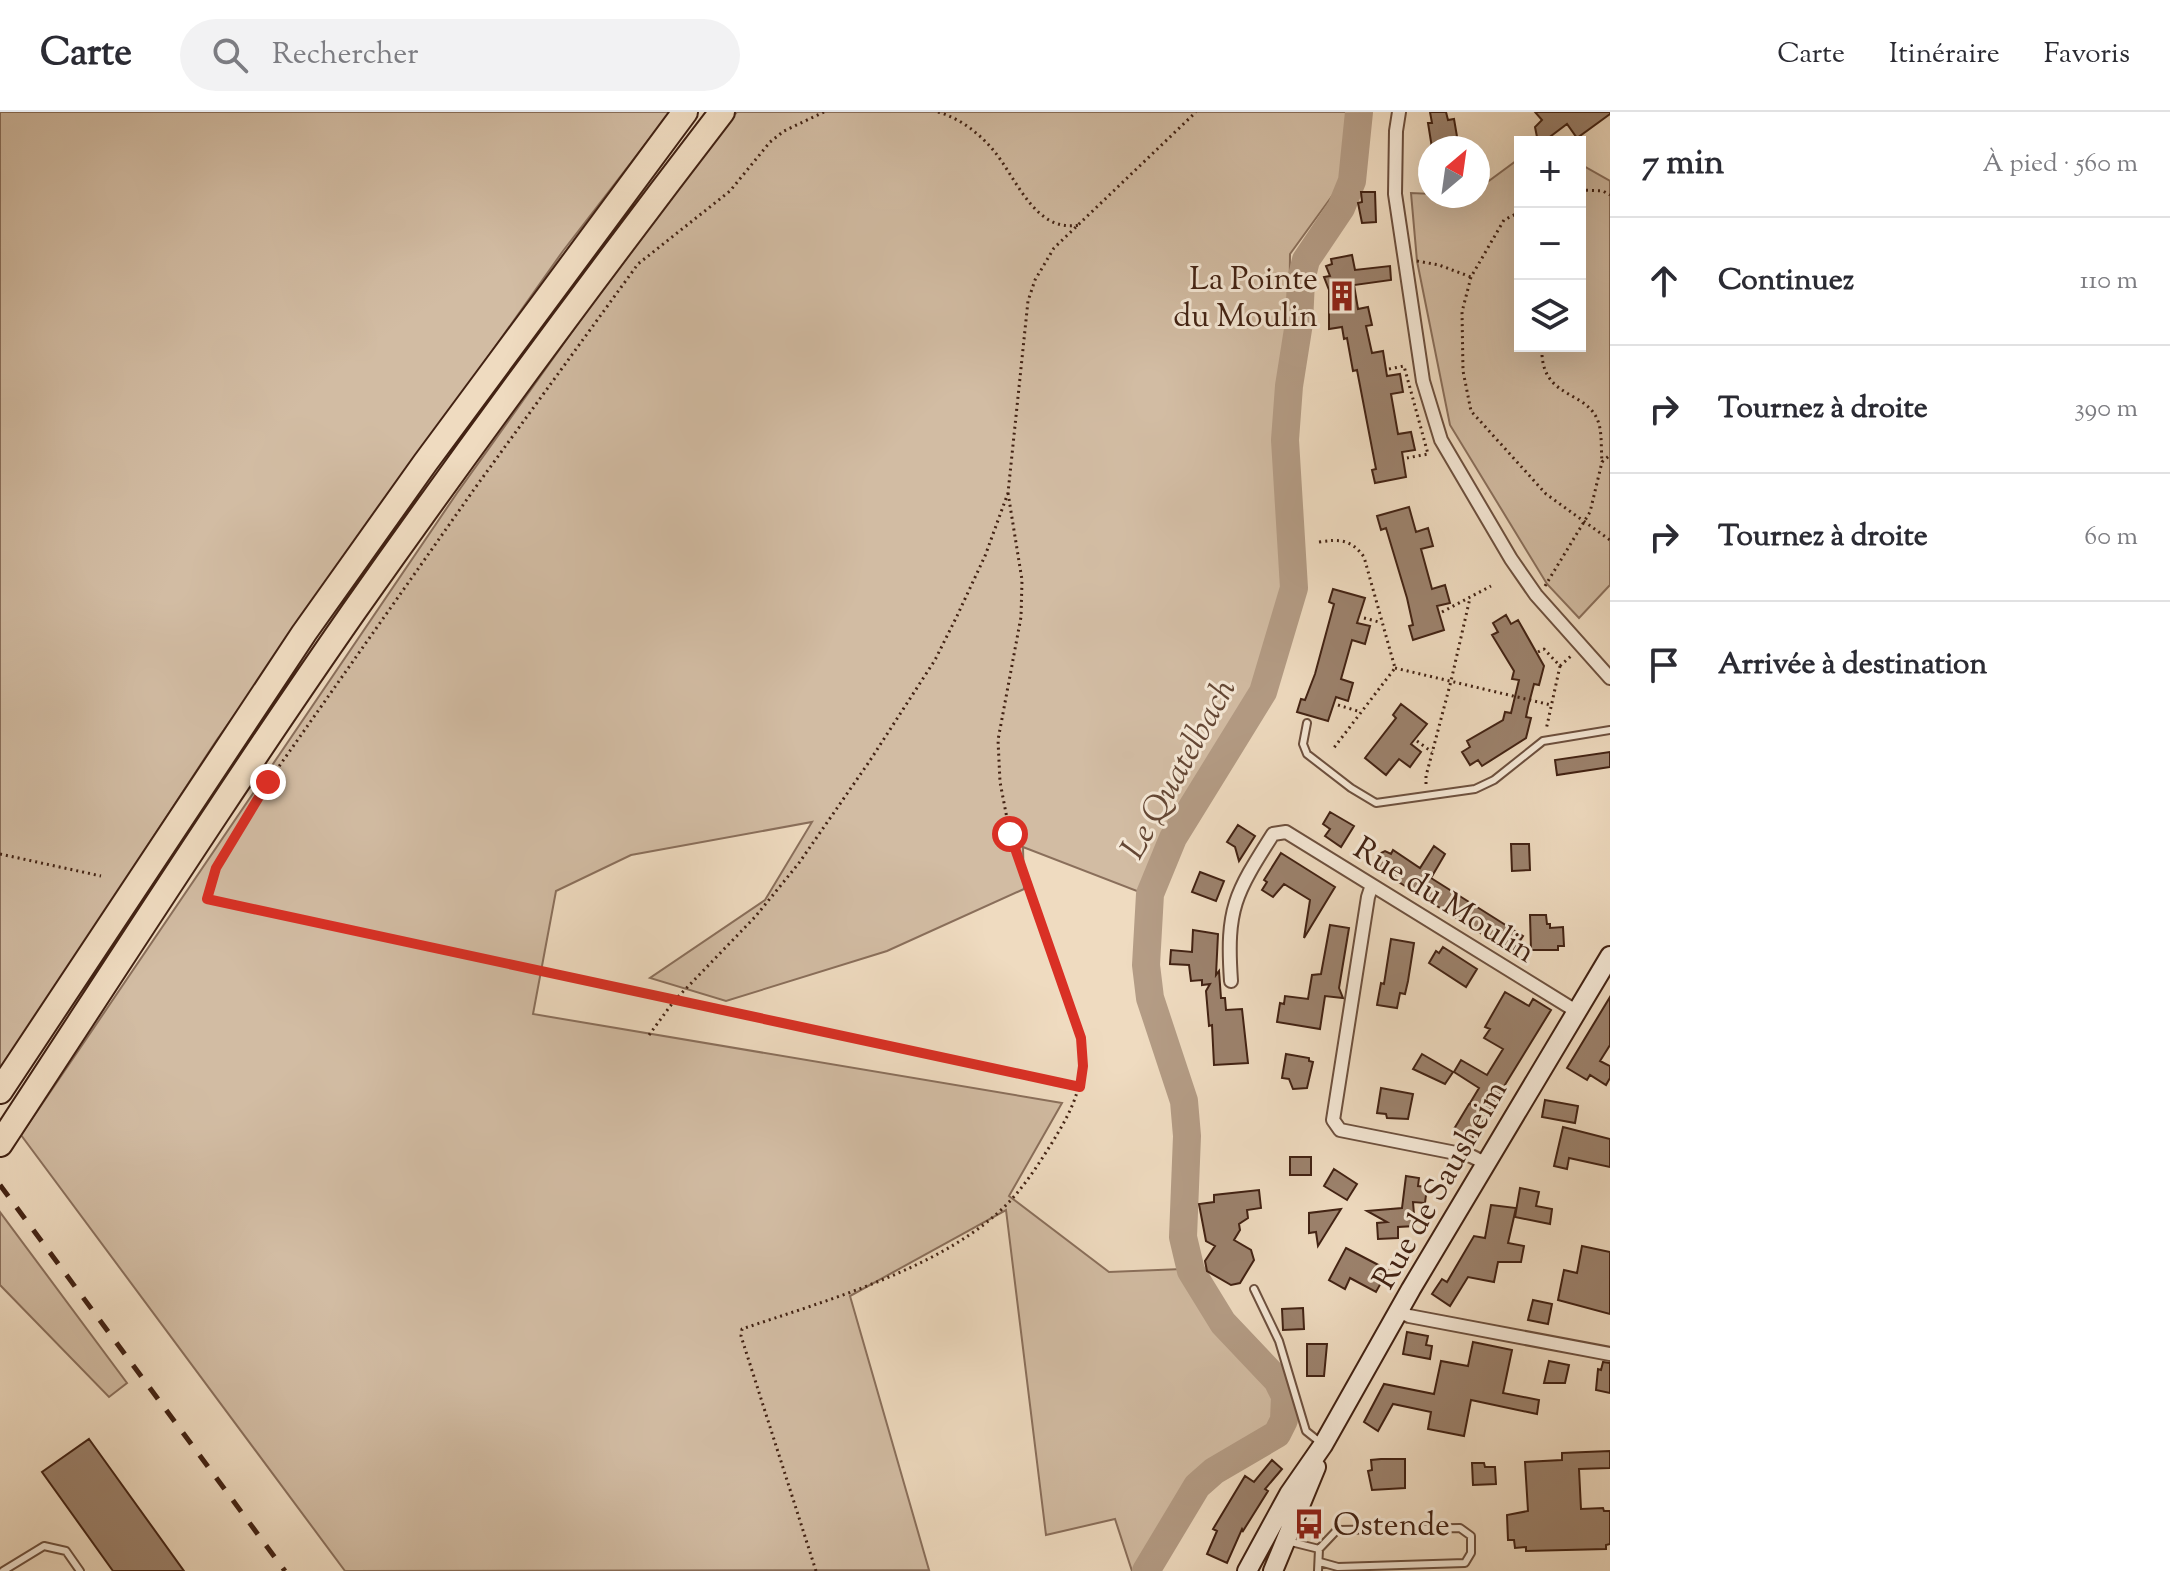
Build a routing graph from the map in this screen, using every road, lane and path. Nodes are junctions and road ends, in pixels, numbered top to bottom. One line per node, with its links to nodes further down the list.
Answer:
1 (685, 112): 53 (highway)
2 (722, 112): 54 (highway)
3 (824, 112): 49 (path)
4 (938, 112): 10 (path)
5 (1196, 112): 10 (path)
6 (1399, 112): 11 (street)
7 (1586, 188): 8 (path)
8 (1610, 195)
9 (1514, 215): 12 (path)
10 (1079, 225): 18 (path)
11 (1404, 260): 12 (path); 23 (street)
12 (1471, 277): 19 (path)
13 (1542, 355): 17 (path)
14 (1389, 369): 16 (path)
15 (1610, 455): 17 (path)
16 (1407, 458)
17 (1602, 462): 19 (path)
18 (1008, 493): 49 (path); 52 (path)
19 (1584, 523): 20 (path); 23 (path)
20 (1610, 540)
21 (1319, 542): 27 (path)
22 (1491, 586): 24 (path)
23 (1536, 595): 32 (street)
24 (1470, 598): 25 (path); 33 (path)
25 (1442, 612)
26 (1364, 618): 27 (path)
27 (1381, 623): 31 (path)
28 (1538, 652): 30 (path)
29 (1571, 656): 30 (path)
30 (1560, 666): 35 (path)
31 (1395, 668): 33 (path); 36 (path)
32 (1610, 678)
33 (1451, 681): 35 (path); 42 (path)
34 (1338, 705): 36 (path)
35 (1551, 705): 40 (path)
36 (1363, 712): 41 (path)
37 (1307, 723): 43 (lane)
38 (1610, 730): 40 (lane)
39 (1417, 741): 42 (path)
40 (1543, 741): 43 (lane)
41 (1333, 749)
42 (1432, 752): 43 (path)
43 (1426, 796)
44 (0, 854): 45 (path)
45 (101, 876)
46 (1372, 885): 48 (street, Rue du Moulin); 50 (street, Rue du Moulin); 55 (street)
47 (1610, 956): 50 (main road, Rue de Sausheim)
48 (1231, 981)
49 (674, 1001): 51 (path); 52 (path)
50 (1576, 1011): 55 (main road, Rue de Sausheim)
51 (649, 1035)
52 (1080, 1087): 65 (path)
53 (0, 1091)
54 (0, 1144)
55 (1485, 1163): 57 (main road, Rue de Sausheim)
56 (1254, 1289): 59 (lane)
57 (1399, 1311): 58 (street); 59 (main road, Rue de Sausheim)
58 (1610, 1354)
59 (1323, 1445): 60 (main road, Rue de Sausheim); 66 (main road, Rue de Sausheim)
60 (1287, 1541): 61 (lane); 67 (main road, Rue de Sausheim)
61 (1319, 1549): 62 (lane); 62 (lane)
62 (1320, 1562): 68 (lane)
63 (7, 1570): 64 (lane)
64 (80, 1571)
65 (816, 1571)
66 (1247, 1571)
67 (1273, 1571)
68 (1318, 1571)

